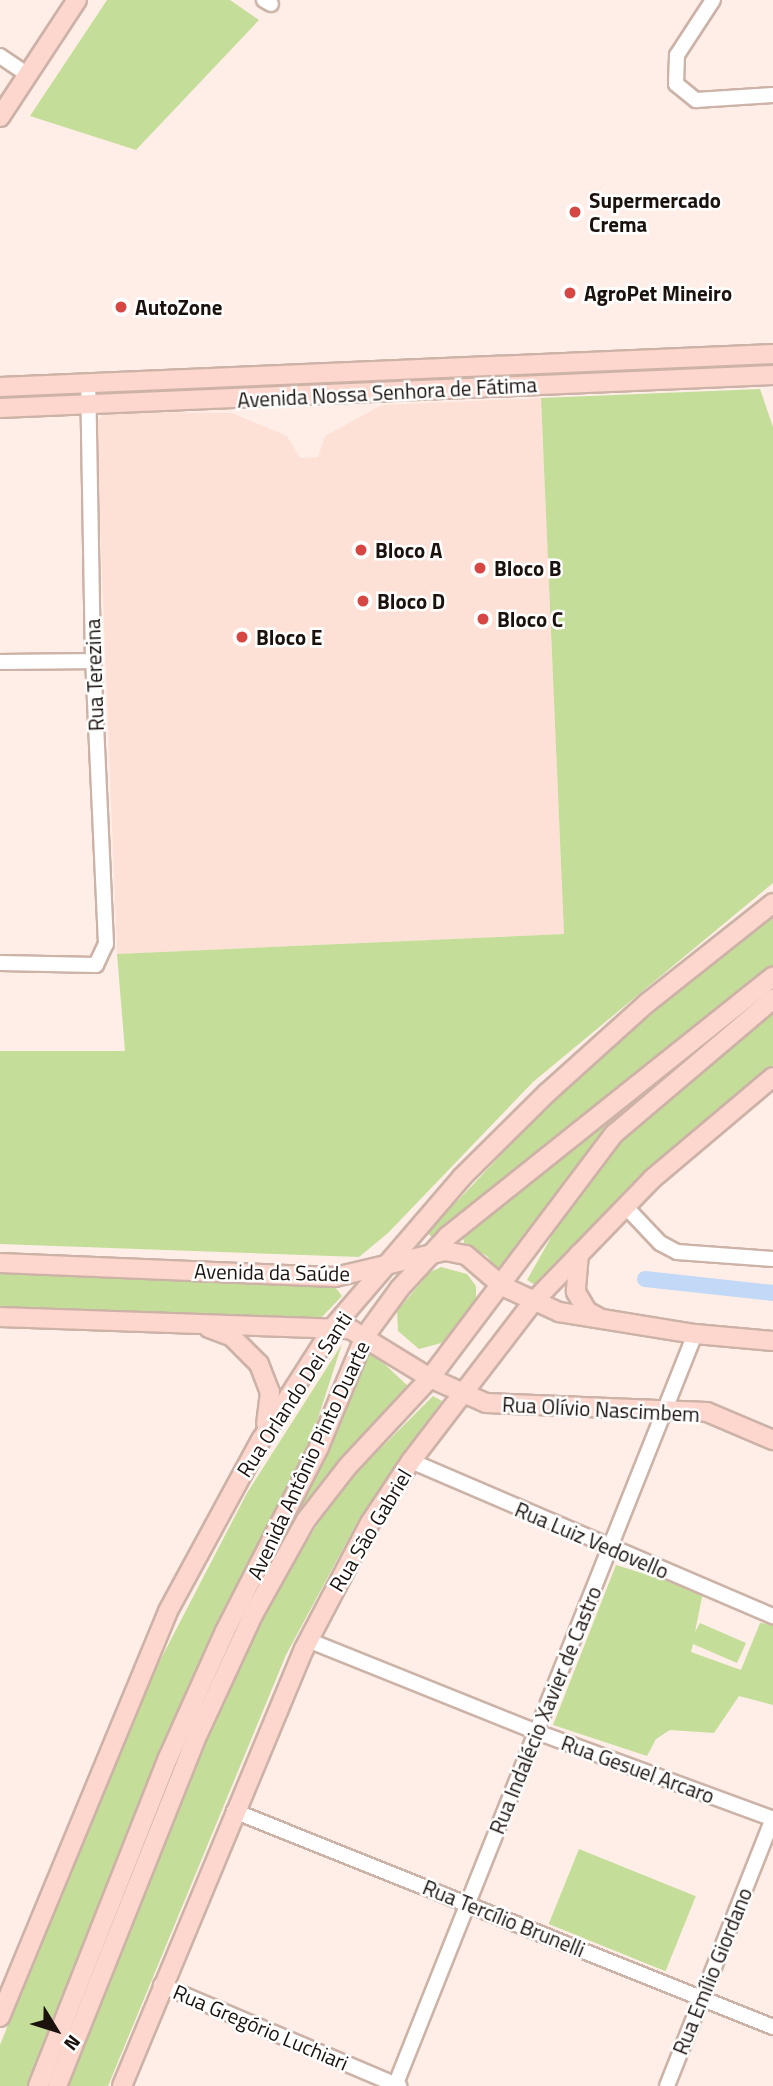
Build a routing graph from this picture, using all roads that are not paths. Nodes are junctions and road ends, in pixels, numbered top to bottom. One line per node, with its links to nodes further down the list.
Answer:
1 (77, 0): 4 (main road)
2 (713, 0): 5 (street)
3 (0, 57): 4 (street)
4 (28, 75): 6 (main road)
5 (773, 95)
6 (0, 117)
7 (773, 354): 9 (main road, Avenida Nossa Senhora de Fátima)
8 (773, 375): 11 (main road, Avenida Nossa Senhora de Fátima)
9 (88, 383): 10 (main road, Avenida Nossa Senhora de Fátima); 11 (street, Rua Terezina)
10 (0, 387)
11 (88, 405): 12 (main road, Avenida Nossa Senhora de Fátima); 13 (street, Rua Terezina)
12 (0, 408)
13 (93, 661): 14 (street); 16 (street, Rua Terezina)
14 (0, 662)
15 (773, 903): 25 (main road, Rua Orlando Dei Santi)
16 (0, 963)
17 (773, 977): 22 (main road, Avenida Antônio Pinto Duarte)
18 (773, 999): 26 (main road, Avenida Antônio Pinto Duarte)
19 (773, 1077): 20 (main road, Rua São Gabriel)
20 (625, 1206): 21 (main road, Rua São Gabriel); 23 (street)
21 (585, 1244): 27 (main road, Rua São Gabriel); 29 (main road)
22 (433, 1252): 25 (main road, Avenida da Saúde); 26 (main road, Avenida da Saúde); 33 (main road, Avenida Antônio Pinto Duarte)
23 (773, 1259)
24 (0, 1264): 25 (main road, Avenida da Saúde)
25 (381, 1268): 31 (main road, Rua Orlando Dei Santi)
26 (502, 1286): 27 (main road, Avenida da Saúde); 35 (main road, Avenida Antônio Pinto Duarte)
27 (533, 1302): 29 (main road, Avenida da Saúde); 36 (main road, Rua São Gabriel)
28 (0, 1317): 30 (main road)
29 (604, 1320): 32 (main road, Avenida da Saúde)
30 (193, 1323): 31 (main road); 38 (main road)
31 (334, 1326): 33 (main road); 38 (main road, Rua Orlando Dei Santi)
32 (695, 1334): 34 (main road, Avenida da Saúde); 37 (street, Rua Indalécio Xavier de Castro)
33 (365, 1336): 35 (main road); 53 (main road, Avenida Antônio Pinto Duarte)
34 (773, 1341)
35 (430, 1378): 36 (main road, Rua Olívio Nascimbem); 54 (main road, Avenida Antônio Pinto Duarte)
36 (461, 1393): 37 (main road, Rua Olívio Nascimbem); 40 (main road, Rua São Gabriel)
37 (664, 1414): 39 (main road, Rua Olívio Nascimbem); 41 (street, Rua Indalécio Xavier de Castro)
38 (261, 1440): 50 (main road, Rua Orlando Dei Santi)
39 (773, 1440)
40 (411, 1461): 41 (street, Rua Luiz Vedovello); 43 (main road, Rua São Gabriel)
41 (609, 1549): 42 (street, Rua Luiz Vedovello); 44 (street, Rua Indalécio Xavier de Castro)
42 (773, 1616)
43 (308, 1640): 44 (street, Rua Gesuel Arcaro); 45 (main road, Rua São Gabriel)
44 (537, 1732): 46 (street, Rua Gesuel Arcaro); 47 (street, Rua Indalécio Xavier de Castro)
45 (234, 1811): 47 (street, Rua Tercílio Brunelli); 48 (main road, Rua São Gabriel)
46 (773, 1819): 49 (street, Rua Emílio Giordano)
47 (469, 1904): 49 (street, Rua Tercílio Brunelli); 52 (street, Rua Indalécio Xavier de Castro)
48 (161, 1985): 52 (street, Rua Gregório Luchiari); 55 (main road, Rua São Gabriel)
49 (701, 1998): 51 (street, Rua Tercílio Brunelli); 56 (street, Rua Emílio Giordano)
50 (0, 2017)
51 (773, 2027)
52 (396, 2085)
53 (38, 2086)
54 (57, 2086)
55 (121, 2086)
56 (667, 2086)

